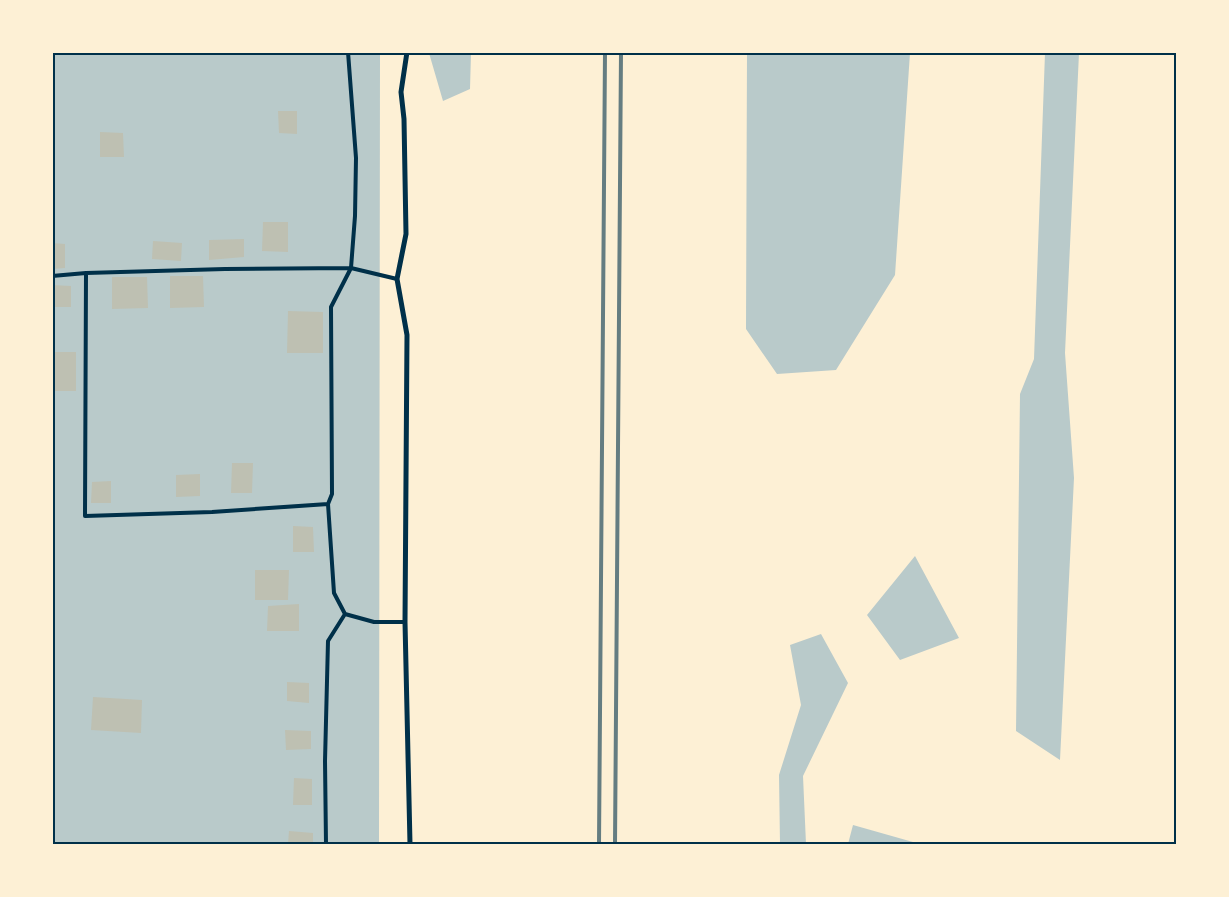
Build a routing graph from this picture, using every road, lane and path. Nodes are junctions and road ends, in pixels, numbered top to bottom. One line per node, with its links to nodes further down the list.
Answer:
1 (348, 52): 3 (lane)
2 (407, 52): 6 (street)
3 (351, 268): 4 (lane); 6 (lane); 7 (lane)
4 (86, 273): 5 (lane); 7 (lane)
5 (52, 276)
6 (397, 279): 9 (street)
7 (328, 504): 8 (lane)
8 (345, 614): 9 (lane); 10 (lane)
9 (405, 622): 11 (street)
10 (326, 844)
11 (410, 844)

